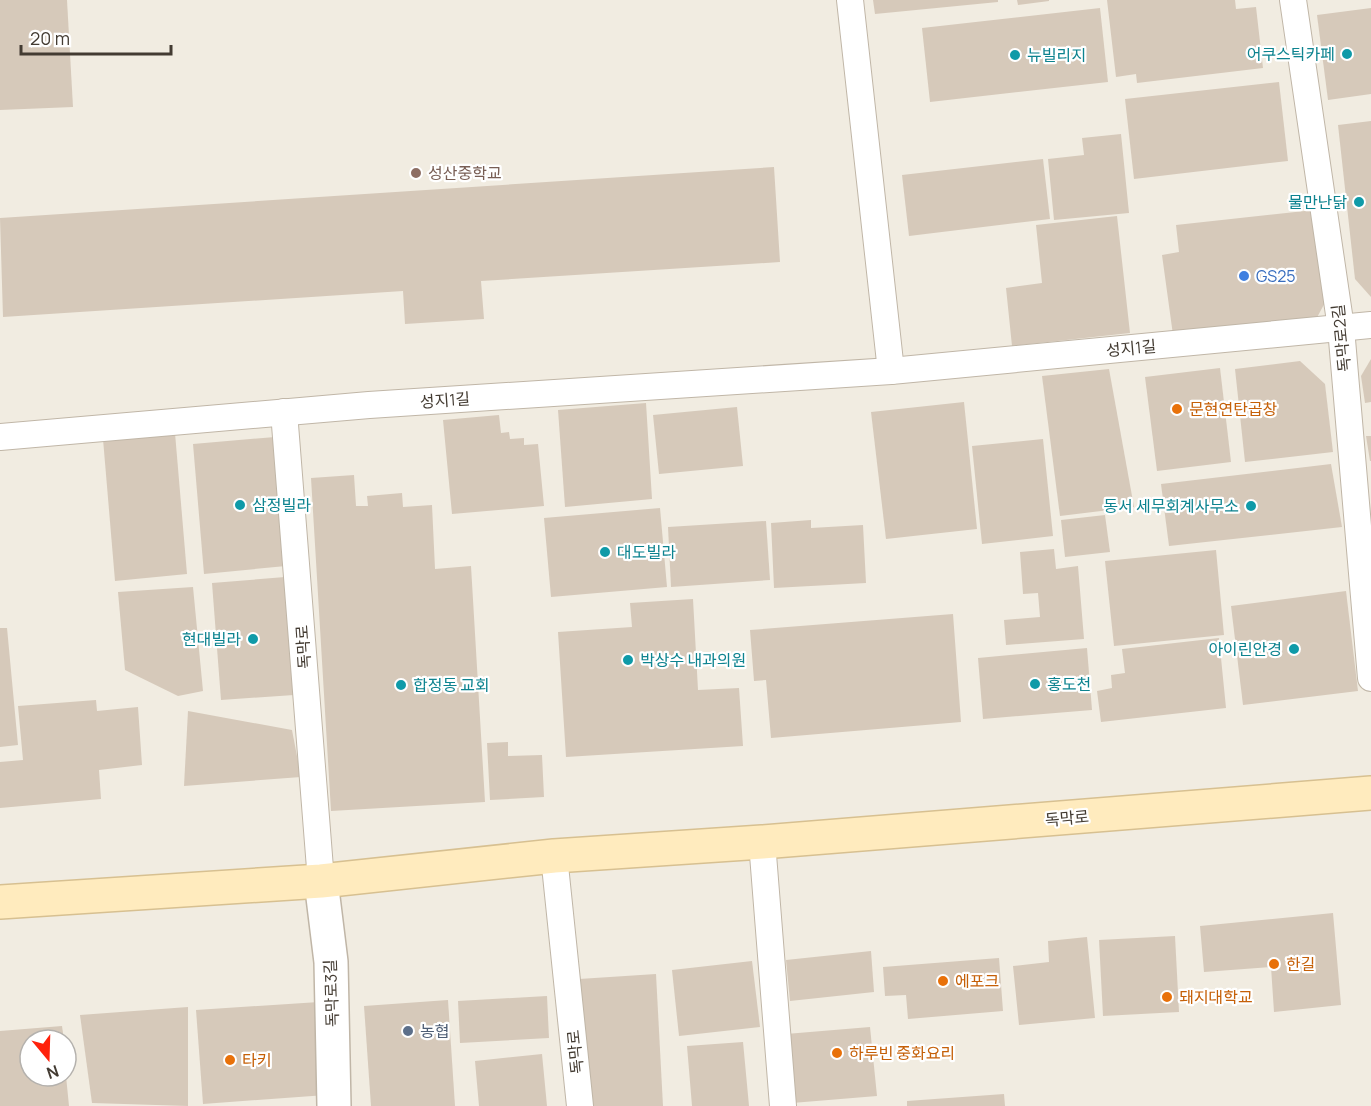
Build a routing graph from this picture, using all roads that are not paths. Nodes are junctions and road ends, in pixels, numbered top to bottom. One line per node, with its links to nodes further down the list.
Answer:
1 (850, 0): 5 (lane)
2 (1293, 0): 4 (lane, 독막로2길)
3 (1371, 325): 4 (lane, 성지1길)
4 (1341, 328): 5 (lane, 성지1길); 8 (lane, 독막로2길)
5 (891, 371): 6 (lane, 성지1길)
6 (284, 412): 7 (lane, 성지1길); 12 (lane, 독막로)
7 (0, 436)
8 (1371, 678)
9 (1371, 793): 10 (main road, 독막로)
10 (762, 842): 11 (main road, 독막로); 16 (lane)
11 (554, 855): 12 (main road, 독막로); 15 (lane, 독막로)
12 (321, 880): 13 (main road, 독막로); 14 (street, 독막로3길)
13 (0, 902)
14 (334, 1106)
15 (580, 1106)
16 (783, 1106)

